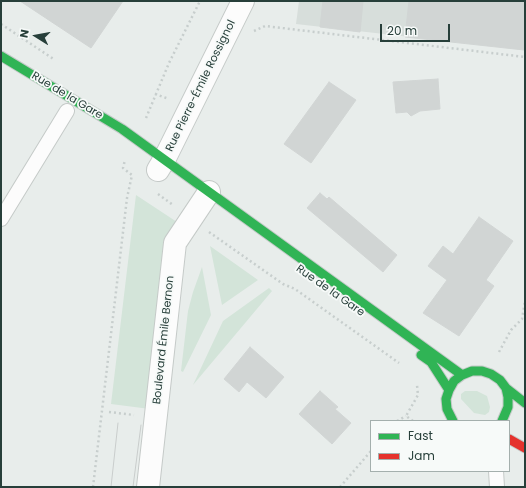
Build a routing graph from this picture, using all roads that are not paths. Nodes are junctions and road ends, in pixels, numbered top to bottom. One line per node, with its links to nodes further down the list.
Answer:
1 (243, 1): 4 (street, Rue Pierre-Émile Rossignol)
2 (1, 56): 4 (street, Rue de la Gare)
3 (67, 111): 6 (lane)
4 (159, 173): 5 (street, Rue de la Gare)
5 (202, 203): 8 (street, Rue de la Gare); 17 (street, Boulevard Émile Bernon)
6 (1, 218)
7 (355, 309): 10 (street, Rue de la Gare)
8 (462, 375): 9 (street); 10 (street)
9 (506, 388): 11 (street); 13 (street)
10 (449, 390): 12 (street)
11 (525, 403)
12 (452, 420)
13 (503, 420)
14 (510, 440): 15 (street)
15 (525, 448)
16 (496, 472): 18 (lane)
17 (148, 487)
18 (497, 487)

